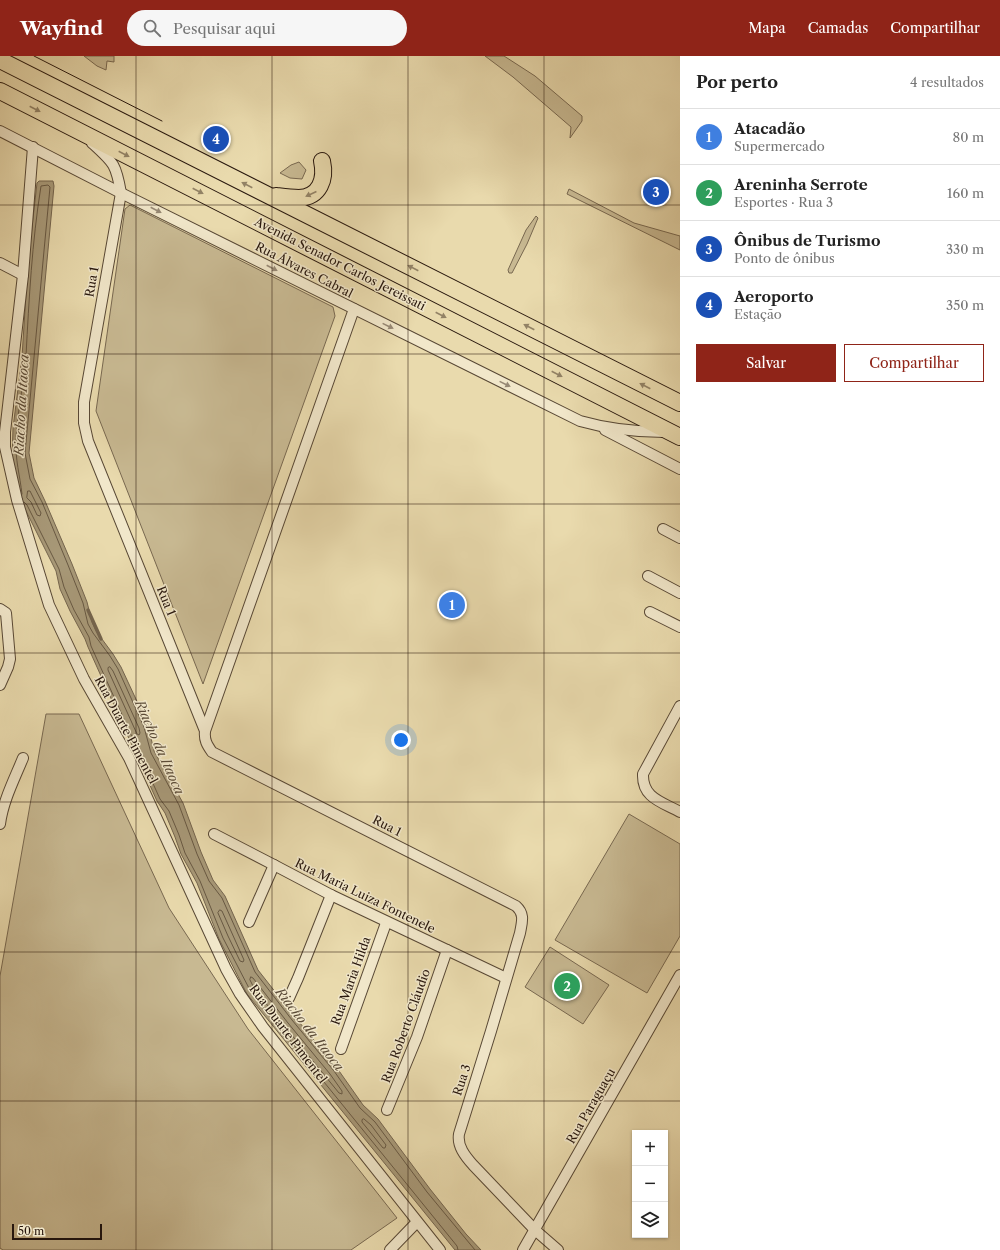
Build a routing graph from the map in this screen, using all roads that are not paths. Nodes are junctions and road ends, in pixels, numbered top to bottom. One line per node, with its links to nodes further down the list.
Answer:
1 (0, 60): 8 (main road, one-way to 1)
2 (0, 91): 3 (main road, Avenida Senador Carlos Jereissati, one-way to 3)
3 (77, 130): 7 (street, Rua 1); 15 (main road, Avenida Senador Carlos Jereissati, one-way to 15)
4 (0, 131): 5 (street, Rua Álvares Cabral)
5 (32, 148): 7 (street, Rua Álvares Cabral); 10 (street, Rua Duarte Pimentel)
6 (322, 161): 8 (main road, one-way to 8)
7 (121, 193): 11 (street, Rua Álvares Cabral, one-way to 11); 26 (street, Rua 1)
8 (268, 196): 12 (main road, one-way to 8)
9 (0, 263): 10 (street)
10 (23, 275): 14 (street, Rua Duarte Pimentel)
11 (354, 309): 13 (street, Rua Álvares Cabral, one-way to 13); 26 (street)
12 (680, 403)
13 (598, 426): 15 (street, Rua Álvares Cabral); 16 (street, Rua Álvares Cabral)
14 (2, 431): 42 (street, Rua Duarte Pimentel)
15 (675, 434)
16 (680, 469)
17 (663, 529): 18 (street)
18 (680, 538)
19 (648, 576): 20 (street)
20 (680, 593)
21 (3, 611): 24 (street)
22 (650, 612): 23 (street)
23 (680, 626)
24 (0, 685)
25 (680, 706): 28 (street)
26 (205, 732): 33 (street, Rua 1)
27 (23, 758): 29 (street)
28 (680, 812)
29 (0, 824)
30 (214, 834): 31 (street, Rua Maria Luiza Fontenele)
31 (274, 864): 32 (street, Rua Maria Luiza Fontenele); 34 (street)
32 (331, 896): 35 (street, Rua Maria Luiza Fontenele); 39 (street)
33 (522, 913): 38 (street, Rua 3)
34 (249, 922)
35 (386, 923): 36 (street, Rua Maria Luiza Fontenele); 40 (street, Rua Maria Hilda)
36 (447, 950): 38 (street, Rua Maria Luiza Fontenele); 41 (street, Rua Roberto Cláudio)
37 (680, 975): 43 (street, Rua Paraguaçu)
38 (506, 978): 43 (street, Rua 3)
39 (289, 998)
40 (341, 1049)
41 (388, 1110)
42 (418, 1222): 44 (street); 45 (street, Rua Duarte Pimentel)
43 (535, 1230): 46 (street, Rua Paraguaçu); 47 (street, Rua 3)
44 (390, 1250)
45 (440, 1250)
46 (523, 1250)
47 (558, 1250)

